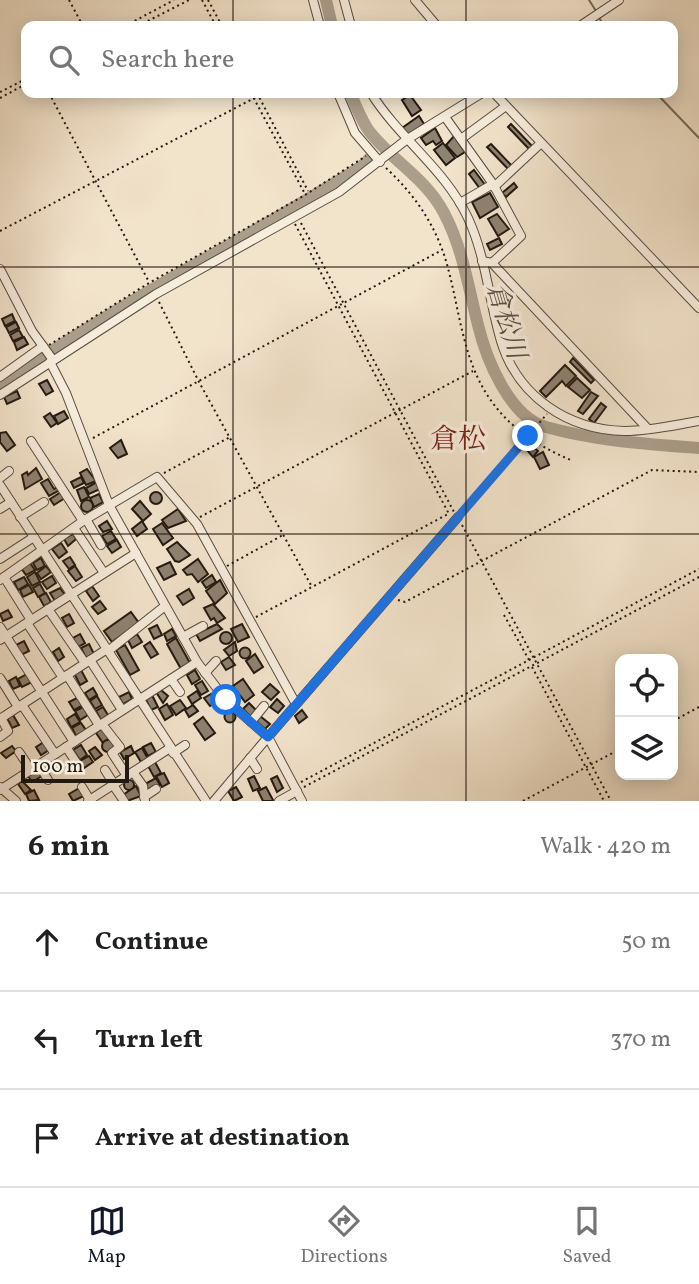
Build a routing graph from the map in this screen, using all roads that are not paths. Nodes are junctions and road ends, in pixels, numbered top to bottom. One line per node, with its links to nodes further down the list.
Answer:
1 (313, 0): 5 (street)
2 (344, 0): 6 (street)
3 (415, 0): 7 (street)
4 (619, 0): 8 (street)
5 (319, 21)
6 (350, 21)
7 (433, 21)
8 (588, 21)
9 (340, 98): 18 (street)
10 (375, 98): 16 (street)
11 (474, 98): 14 (street)
12 (499, 98): 13 (street)
13 (506, 106): 15 (street); 17 (street)
14 (445, 117): 15 (street); 16 (street)
15 (461, 139): 19 (street)
16 (407, 140): 18 (street); 20 (street)
17 (541, 143): 19 (street); 26 (street)
18 (380, 162): 27 (street)
19 (494, 186): 20 (street); 22 (street)
20 (460, 203): 21 (street)
21 (482, 261): 22 (street); 31 (street)
22 (492, 263): 31 (street)
23 (0, 270): 24 (street)
24 (11, 291): 25 (street); 27 (street)
25 (0, 297)
26 (699, 308)
27 (48, 354): 28 (street); 29 (street); 38 (street)
28 (1, 373)
29 (0, 395)
30 (699, 421): 31 (street)
31 (648, 429)
32 (32, 441): 42 (street)
33 (9, 471): 34 (street)
34 (0, 478)
35 (0, 485): 36 (street)
36 (11, 502): 39 (street); 41 (street)
37 (44, 502): 41 (street)
38 (109, 505): 42 (street); 47 (street); 70 (street)
39 (0, 509)
40 (454, 514): 70 (street)
41 (20, 517): 44 (street)
42 (84, 520): 43 (street); 45 (street)
43 (74, 528): 46 (street); 49 (street)
44 (34, 537): 46 (street); 48 (street)
45 (102, 545)
46 (42, 551): 50 (street); 51 (street)
47 (136, 553): 49 (street); 52 (street)
48 (0, 559)
49 (104, 573): 51 (street)
50 (2, 578): 54 (street)
51 (71, 594): 53 (street); 59 (street)
52 (165, 606): 57 (street); 59 (street)
53 (48, 609): 54 (street); 61 (street)
54 (29, 621): 58 (street); 64 (street)
55 (203, 625): 57 (street)
56 (0, 627): 58 (street)
57 (183, 636): 62 (street)
58 (3, 638): 67 (street)
59 (107, 650): 61 (street); 69 (street)
60 (216, 661): 63 (street)
61 (87, 662): 64 (street); 73 (street)
62 (197, 662): 63 (street); 66 (street)
63 (205, 673): 75 (street)
64 (65, 677): 67 (street); 76 (street)
65 (0, 678): 71 (street)
66 (171, 679): 68 (street); 69 (street)
67 (41, 692): 71 (street); 79 (street)
68 (180, 692)
69 (139, 699): 73 (street); 82 (street)
70 (296, 704): 78 (street)
71 (20, 706): 74 (street); 84 (street)
72 (264, 706): 75 (street)
73 (122, 710): 76 (street)
74 (0, 719): 77 (street)
75 (251, 722): 78 (street)
76 (101, 724): 79 (street); 91 (street)
77 (0, 737)
78 (268, 737): 85 (street); 97 (street)
79 (74, 742): 81 (street)
80 (185, 745): 82 (street)
81 (66, 747): 84 (street); 86 (street)
82 (172, 750): 91 (street); 102 (street)
83 (19, 752): 89 (street)
84 (55, 754): 87 (street)
85 (250, 758): 88 (street); 103 (street)
86 (76, 762)
87 (39, 765): 89 (street); 92 (street)
88 (257, 769)
89 (31, 770): 95 (street)
90 (105, 771): 93 (street)
91 (130, 774): 93 (street); 98 (street)
92 (48, 780)
93 (114, 785): 99 (street); 101 (street)
94 (82, 787): 99 (street)
95 (1, 788): 100 (street)
96 (156, 789): 98 (street)
97 (294, 793): 104 (street); 105 (street)
98 (145, 799)
99 (89, 800)
100 (16, 801)
101 (124, 801)
102 (206, 801)
103 (214, 801)
104 (278, 801)
105 (302, 801)

